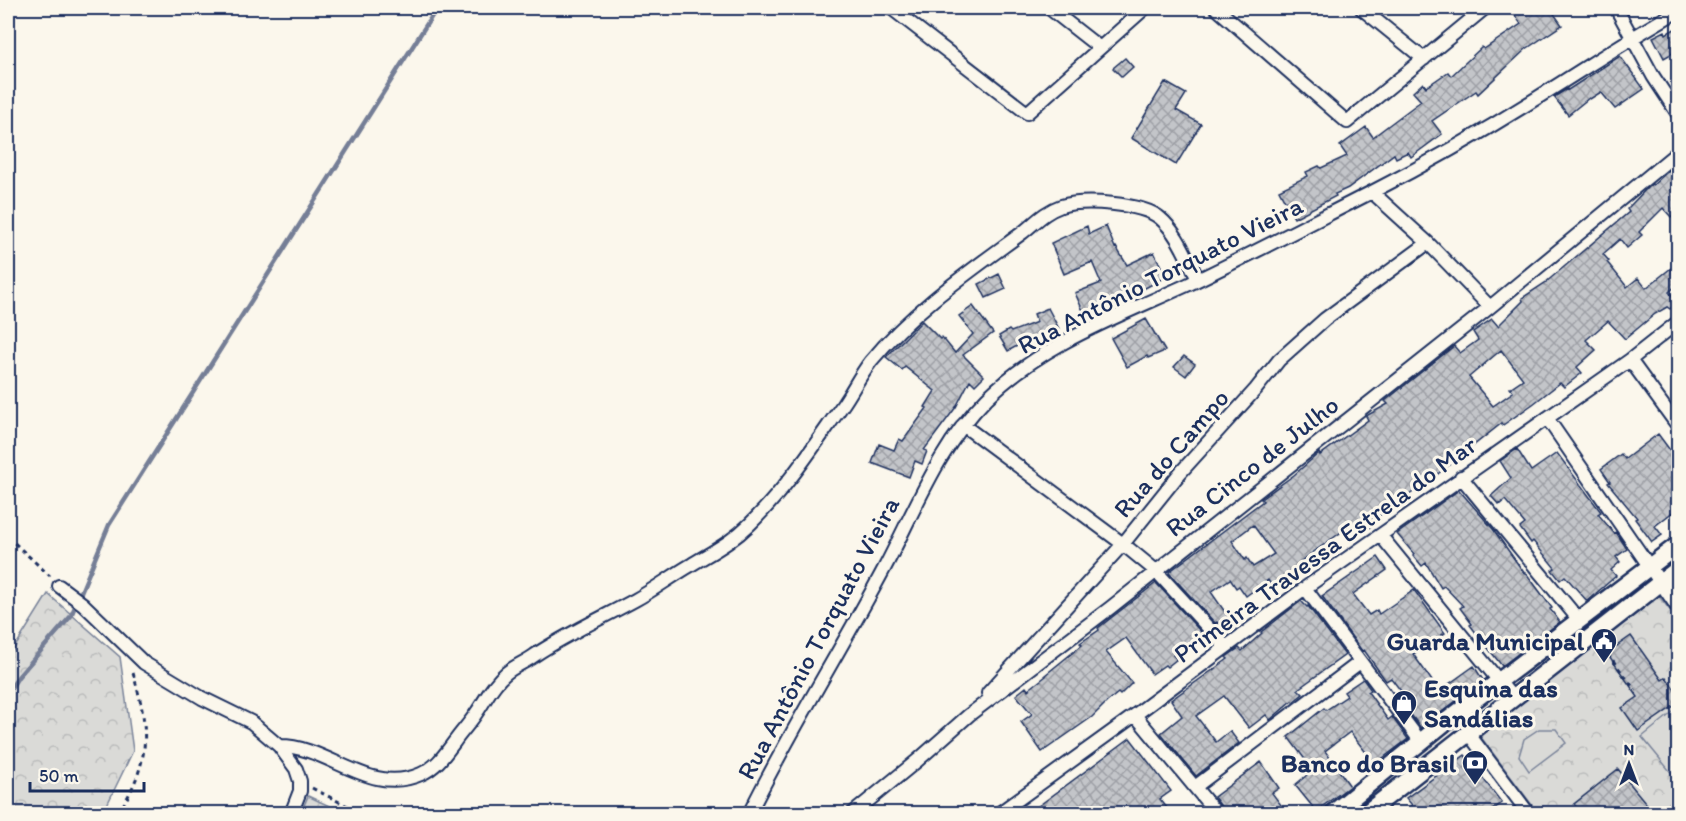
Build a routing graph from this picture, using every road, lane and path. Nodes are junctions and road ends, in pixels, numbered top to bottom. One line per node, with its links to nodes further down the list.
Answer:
1 (891, 8): 10 (street)
2 (1049, 8): 10 (street)
3 (1145, 8): 10 (street)
4 (1216, 8): 11 (street)
5 (1361, 8): 11 (street)
6 (1485, 8): 11 (street)
7 (1616, 8): 9 (street)
8 (1678, 11): 9 (street, Rua Antônio Torquato Vieira)
9 (1632, 37): 12 (street); 14 (street, Rua Antônio Torquato Vieira)
10 (1100, 48)
11 (1424, 59)
12 (1678, 114)
13 (1678, 152): 17 (street, Rua Cinco de Julho)
14 (1372, 192): 15 (street); 16 (street, Rua Antônio Torquato Vieira)
15 (1428, 243): 17 (street); 26 (street, Rua do Campo)
16 (1198, 279): 21 (street, Rua Antônio Torquato Vieira); 47 (street)
17 (1490, 308): 30 (street, Rua Cinco de Julho)
18 (1678, 322): 19 (street, Primeira Travessa Estrela do Mar)
19 (1630, 360): 20 (street, Primeira Travessa Estrela do Mar); 22 (street)
20 (1547, 418): 23 (street, Primeira Travessa Estrela do Mar); 28 (street)
21 (963, 426): 26 (street); 53 (street, Rua Antônio Torquato Vieira)
22 (1678, 426)
23 (1461, 477): 24 (street, Primeira Travessa Estrela do Mar); 35 (street)
24 (1381, 536): 33 (street, Primeira Travessa Estrela do Mar); 40 (street)
25 (8, 537): 32 (path)
26 (1123, 544): 30 (street); 43 (street, Rua do Campo)
27 (1678, 545): 28 (main road)
28 (1650, 566): 31 (street); 35 (main road)
29 (1678, 569): 31 (main road)
30 (1156, 571): 38 (street); 43 (street, Rua Cinco de Julho)
31 (1661, 582): 34 (street); 36 (main road)
32 (59, 586): 37 (street)
33 (1305, 588): 38 (street, Primeira Travessa Estrela do Mar); 39 (street)
34 (1678, 608)
35 (1579, 620): 40 (main road)
36 (1594, 635): 41 (path); 42 (main road)
37 (125, 645): 47 (street); 50 (path)
38 (1225, 646): 44 (street, Primeira Travessa Estrela do Mar)
39 (1360, 662): 46 (street); 49 (street)
40 (1499, 681): 42 (street); 46 (main road)
41 (1635, 690)
42 (1512, 697): 45 (main road)
43 (969, 715): 54 (street, Rua Cinco de Julho)
44 (1135, 715): 49 (street); 55 (street, Primeira Travessa Estrela do Mar)
45 (1468, 733): 58 (main road); 59 (street)
46 (1421, 742): 57 (main road)
47 (279, 746): 48 (street)
48 (300, 781): 51 (street); 52 (path)
49 (1195, 787): 56 (street)
50 (118, 813)
51 (291, 813)
52 (363, 813)
53 (749, 813)
54 (852, 813)
55 (998, 813)
56 (1217, 813)
57 (1332, 813)
58 (1365, 813)
59 (1530, 813)

